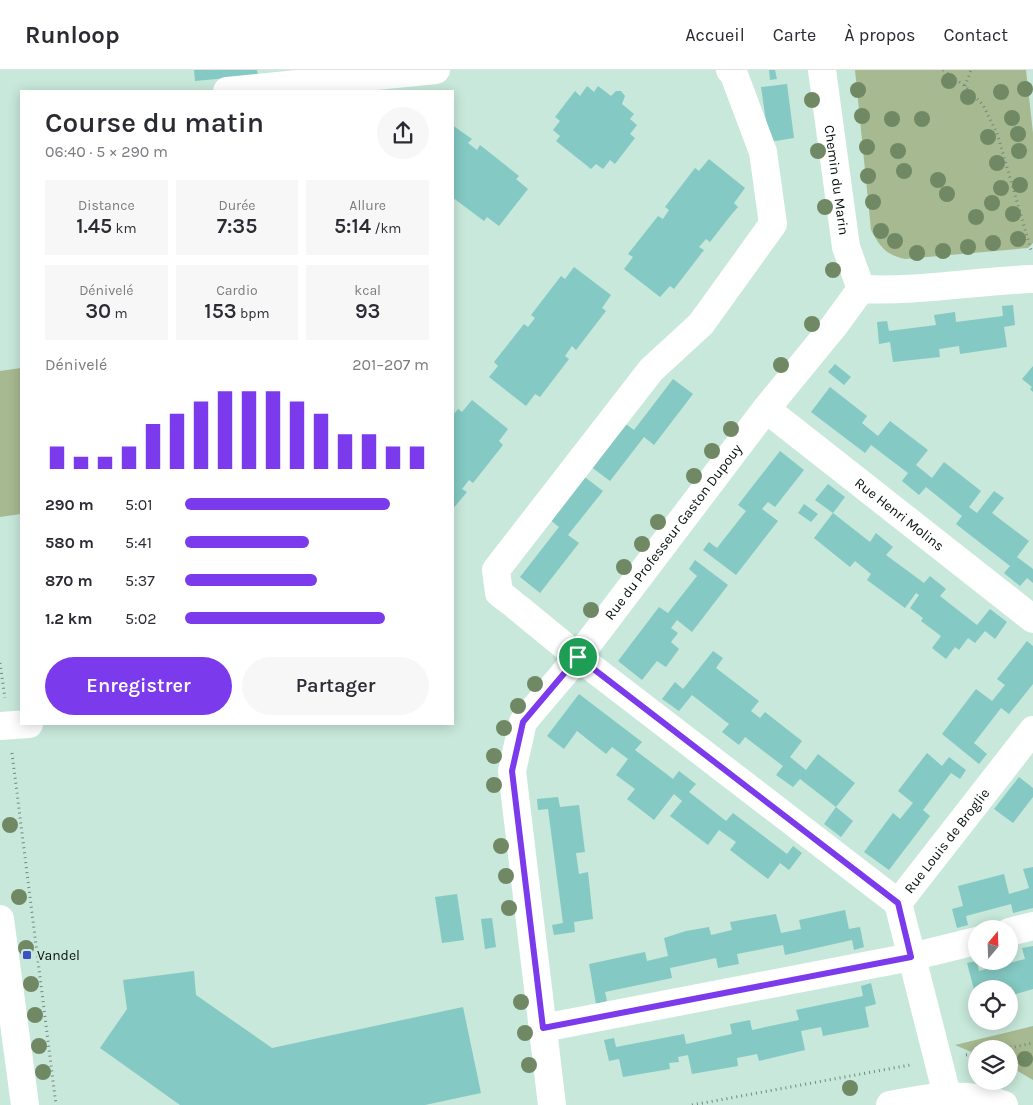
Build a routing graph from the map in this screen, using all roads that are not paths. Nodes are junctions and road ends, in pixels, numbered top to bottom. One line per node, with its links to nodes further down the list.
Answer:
1 (436, 70): 4 (street)
2 (822, 70): 6 (street, Chemin du Marin)
3 (737, 71): 9 (street)
4 (237, 90)
5 (1032, 267): 6 (street)
6 (861, 289): 7 (street, Rue du Professeur Gaston Dupouy)
7 (766, 409): 8 (street, Rue Henri Molins); 9 (street, Rue du Professeur Gaston Dupouy)
8 (1033, 619)
9 (578, 657): 11 (street); 17 (street, Rue du Professeur Gaston Dupouy)
10 (1033, 730): 11 (street, Rue Louis de Broglie)
11 (898, 903): 16 (street, Rue Louis de Broglie)
12 (0, 919): 19 (street)
13 (1033, 926): 14 (street)
14 (1018, 930)
15 (968, 942): 16 (street)
16 (911, 957): 17 (street); 18 (street, Rue Louis de Broglie)
17 (543, 1028): 20 (street, Rue du Professeur Gaston Dupouy)
18 (947, 1096): 21 (street); 22 (street)
19 (24, 1105)
20 (552, 1105)
21 (890, 1105)
22 (1004, 1105)

